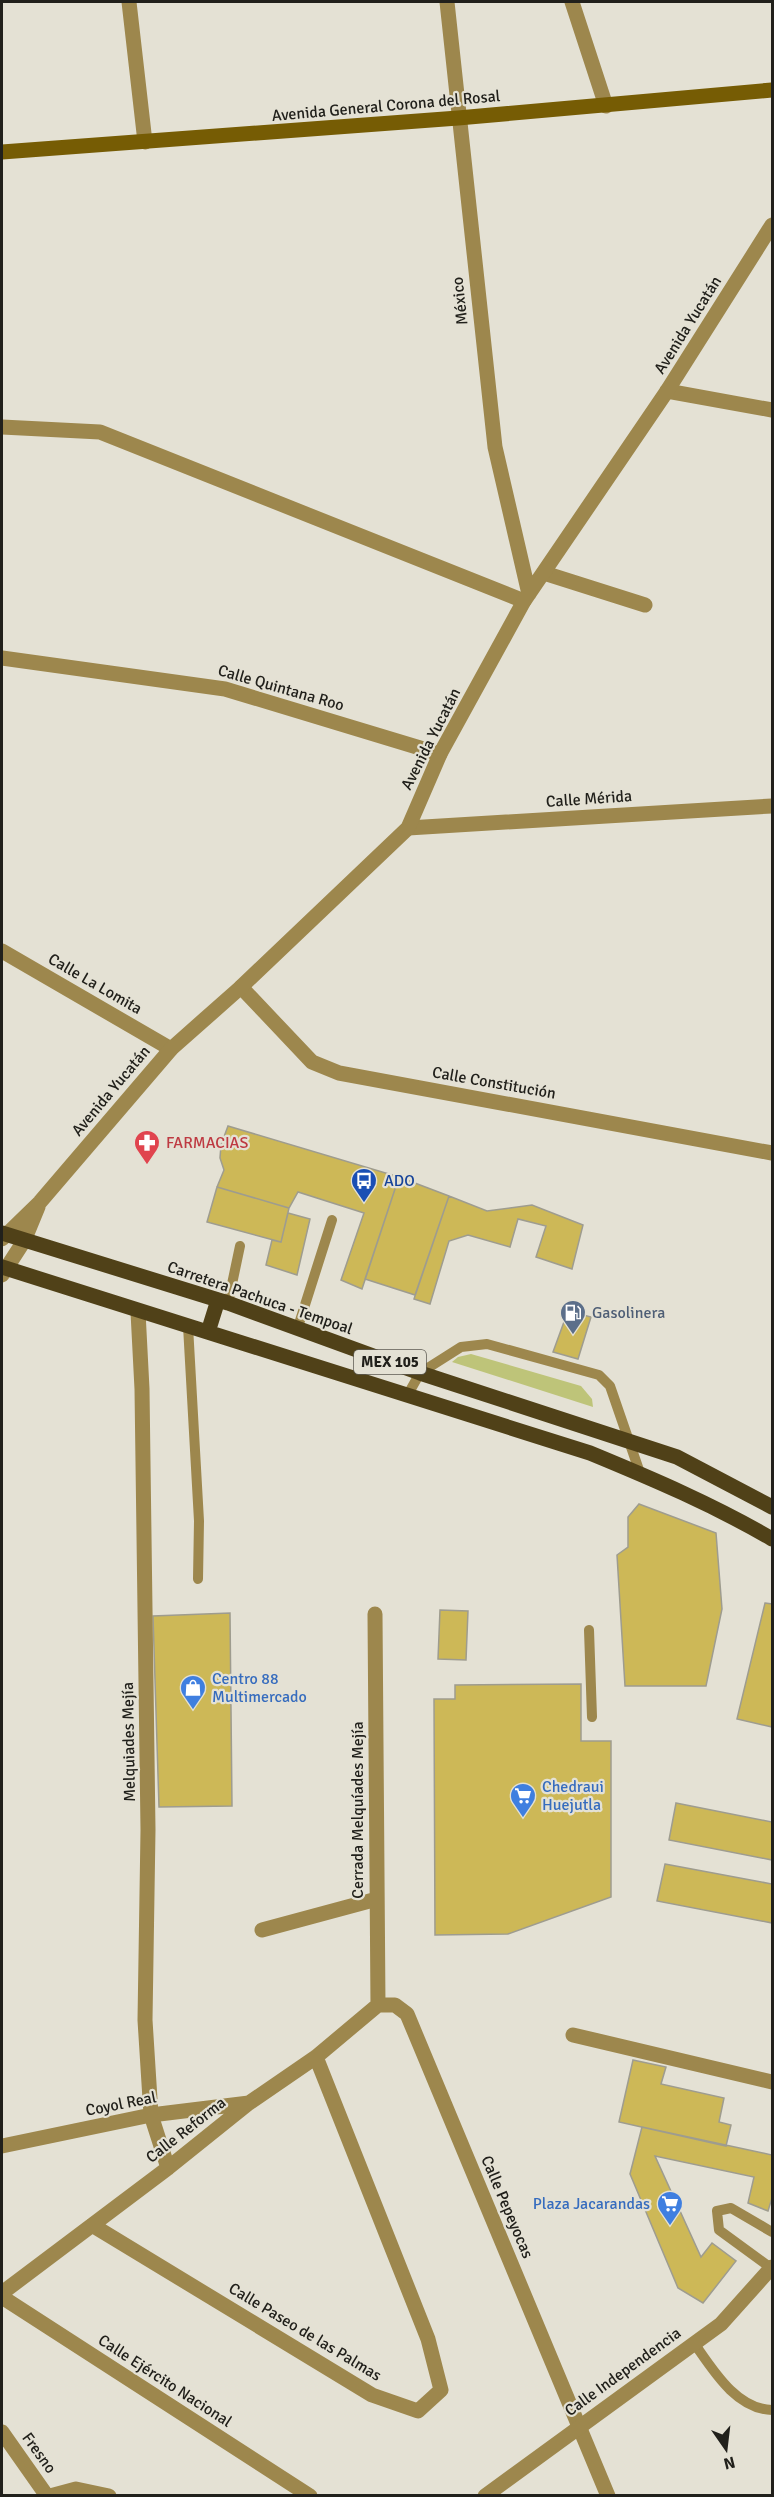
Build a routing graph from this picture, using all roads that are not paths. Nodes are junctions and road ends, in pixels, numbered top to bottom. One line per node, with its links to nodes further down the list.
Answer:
1 (129, 2): 7 (street)
2 (447, 2): 6 (street, México)
3 (576, 2): 5 (street)
4 (770, 93): 5 (main road, Avenida General Corona del Rosal)
5 (606, 105): 6 (main road, Avenida General Corona del Rosal)
6 (458, 118): 7 (main road, Avenida General Corona del Rosal); 14 (street, México)
7 (146, 142): 8 (main road, Avenida General Corona del Rosal)
8 (2, 152)
9 (772, 225): 10 (street, Avenida Yucatán)
10 (667, 391): 11 (street); 13 (street, Avenida Yucatán)
11 (772, 410)
12 (2, 427): 14 (street)
13 (543, 573): 14 (street, Avenida Yucatán); 15 (street)
14 (527, 598): 17 (street, Avenida Yucatán)
15 (645, 605)
16 (2, 658): 17 (street, Calle Quintana Roo)
17 (440, 754): 19 (street, Avenida Yucatán)
18 (772, 806): 19 (street, Calle Mérida)
19 (408, 828): 21 (street, Avenida Yucatán)
20 (2, 951): 22 (street, Calle La Lomita)
21 (241, 987): 22 (street, Avenida Yucatán); 23 (street, Calle Constitución)
22 (171, 1049): 24 (street, Avenida Yucatán)
23 (772, 1153)
24 (40, 1202): 26 (street, Avenida Yucatán); 27 (street, Avenida Yucatán)
25 (332, 1220): 33 (lane)
26 (3, 1235): 27 (main road, Carretera Pachuca - Tempoal / MEX 105)
27 (24, 1241): 29 (street, Avenida Yucatán); 30 (main road, Carretera Pachuca - Tempoal / MEX 105)
28 (240, 1246): 30 (lane)
29 (3, 1270): 31 (main road, MEX 105)
30 (223, 1301): 33 (main road, Carretera Pachuca - Tempoal / MEX 105); 34 (main road)
31 (138, 1312): 32 (main road, MEX 105); 52 (street, Melquiades Mejía)
32 (188, 1326): 34 (main road, MEX 105); 41 (lane)
33 (297, 1330): 35 (main road, Carretera Pachuca - Tempoal / MEX 105)
34 (208, 1332): 36 (main road, MEX 105)
35 (420, 1373): 36 (lane); 37 (main road, Carretera Pachuca - Tempoal / MEX 105); 37 (lane)
36 (407, 1396): 38 (main road, MEX 105)
37 (628, 1440): 38 (lane); 39 (main road, Carretera Pachuca - Tempoal / MEX 105)
38 (640, 1473): 40 (main road, MEX 105)
39 (772, 1507)
40 (772, 1539)
41 (198, 1579)
42 (375, 1614): 45 (street, Cerrada Melquíades Mejía)
43 (589, 1630): 44 (lane)
44 (591, 1717)
45 (377, 1899): 46 (street); 47 (street, Cerrada Melquíades Mejía)
46 (262, 1930)
47 (378, 2005): 49 (street, Calle Reforma); 61 (street, Calle Pepeyocas)
48 (573, 2035): 50 (street)
49 (316, 2057): 51 (street, Calle Reforma); 55 (street, Calle Paseo de las Palmas)
50 (772, 2082)
51 (249, 2103): 52 (street, Coyol Real); 54 (street, Calle Reforma)
52 (151, 2115): 53 (street, Coyol Real); 54 (street, Melquiades Mejía)
53 (2, 2146)
54 (168, 2168): 55 (street, Calle Reforma)
55 (92, 2225): 58 (street, Calle Reforma)
56 (772, 2232): 57 (lane)
57 (772, 2267): 59 (street, Calle Independencia)
58 (2, 2295): 65 (street, Calle Ejército Nacional)
59 (694, 2343): 60 (lane); 61 (street, Calle Independencia)
60 (772, 2410)
61 (579, 2427): 66 (street, Calle Independencia); 67 (street, Calle Pepeyocas)
62 (2, 2432): 63 (street, Fresno)
63 (49, 2496): 64 (street)
64 (109, 2496)
65 (309, 2496)
66 (485, 2496)
67 (608, 2496)

